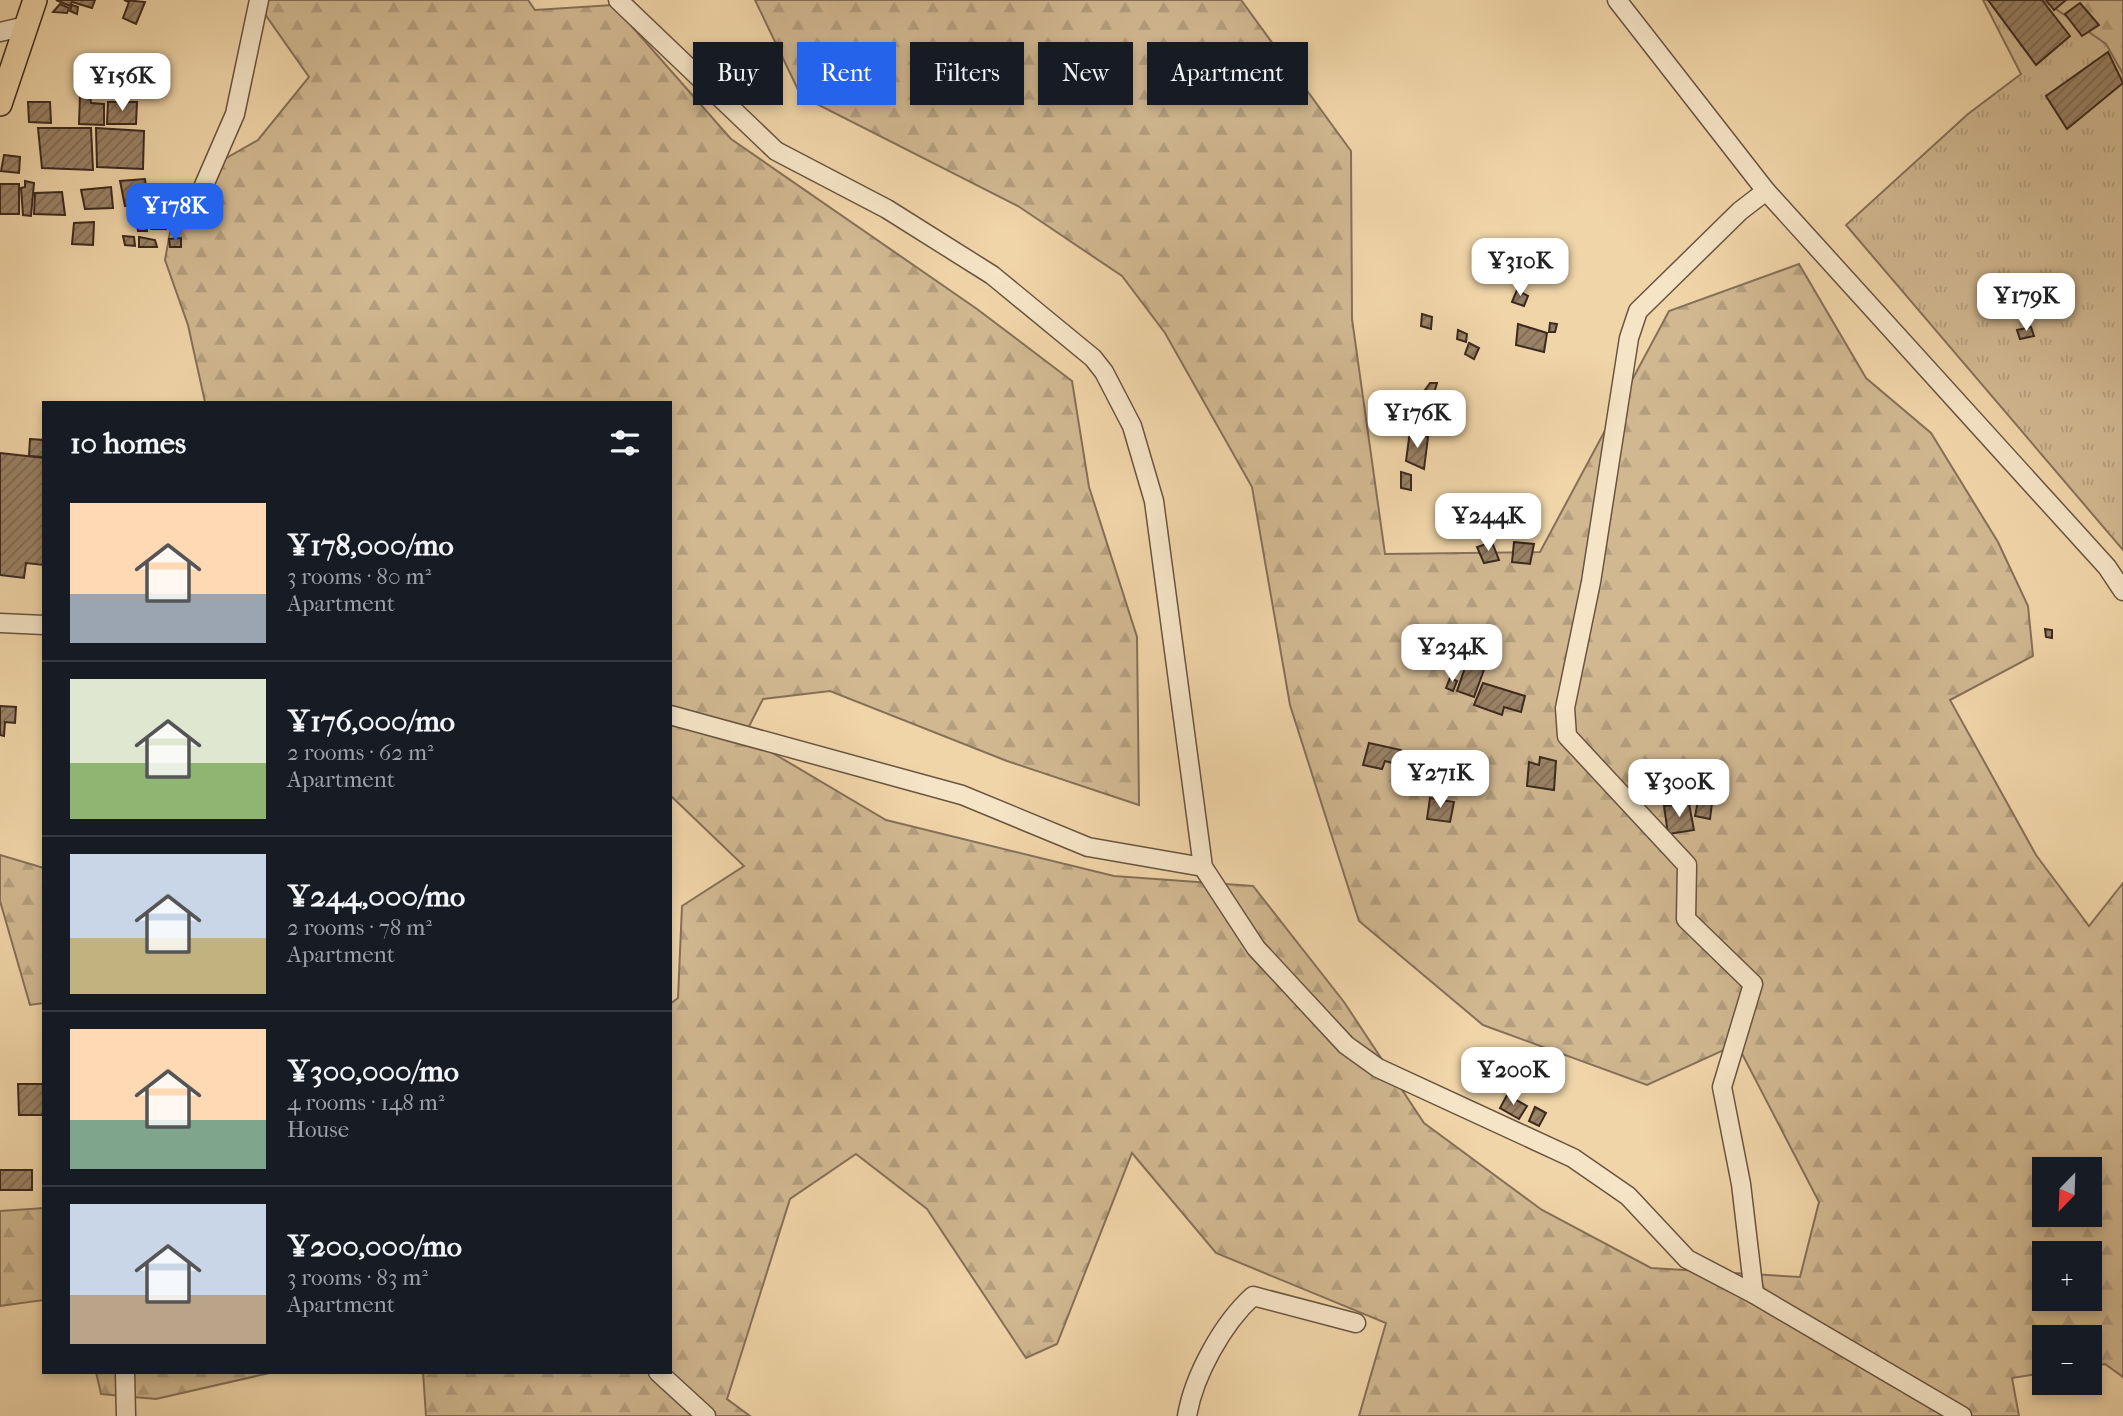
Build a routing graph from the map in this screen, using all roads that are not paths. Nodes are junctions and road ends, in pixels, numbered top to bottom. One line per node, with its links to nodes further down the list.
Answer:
1 (35, 0): 5 (main road)
2 (259, 0): 9 (street)
3 (618, 0): 14 (street)
4 (1617, 0): 8 (street)
5 (26, 26): 6 (street); 7 (main road)
6 (0, 32)
7 (0, 104)
8 (1766, 191): 10 (street); 15 (street)
9 (198, 199)
10 (2123, 591)
11 (0, 623): 12 (street)
12 (42, 625)
13 (672, 716): 14 (street)
14 (1203, 867): 15 (street)
15 (1754, 1294): 22 (street)
16 (1356, 1323): 21 (street)
17 (125, 1374): 19 (street)
18 (659, 1374): 20 (street)
19 (126, 1416)
20 (706, 1416)
21 (1187, 1416)
22 (1962, 1416)

